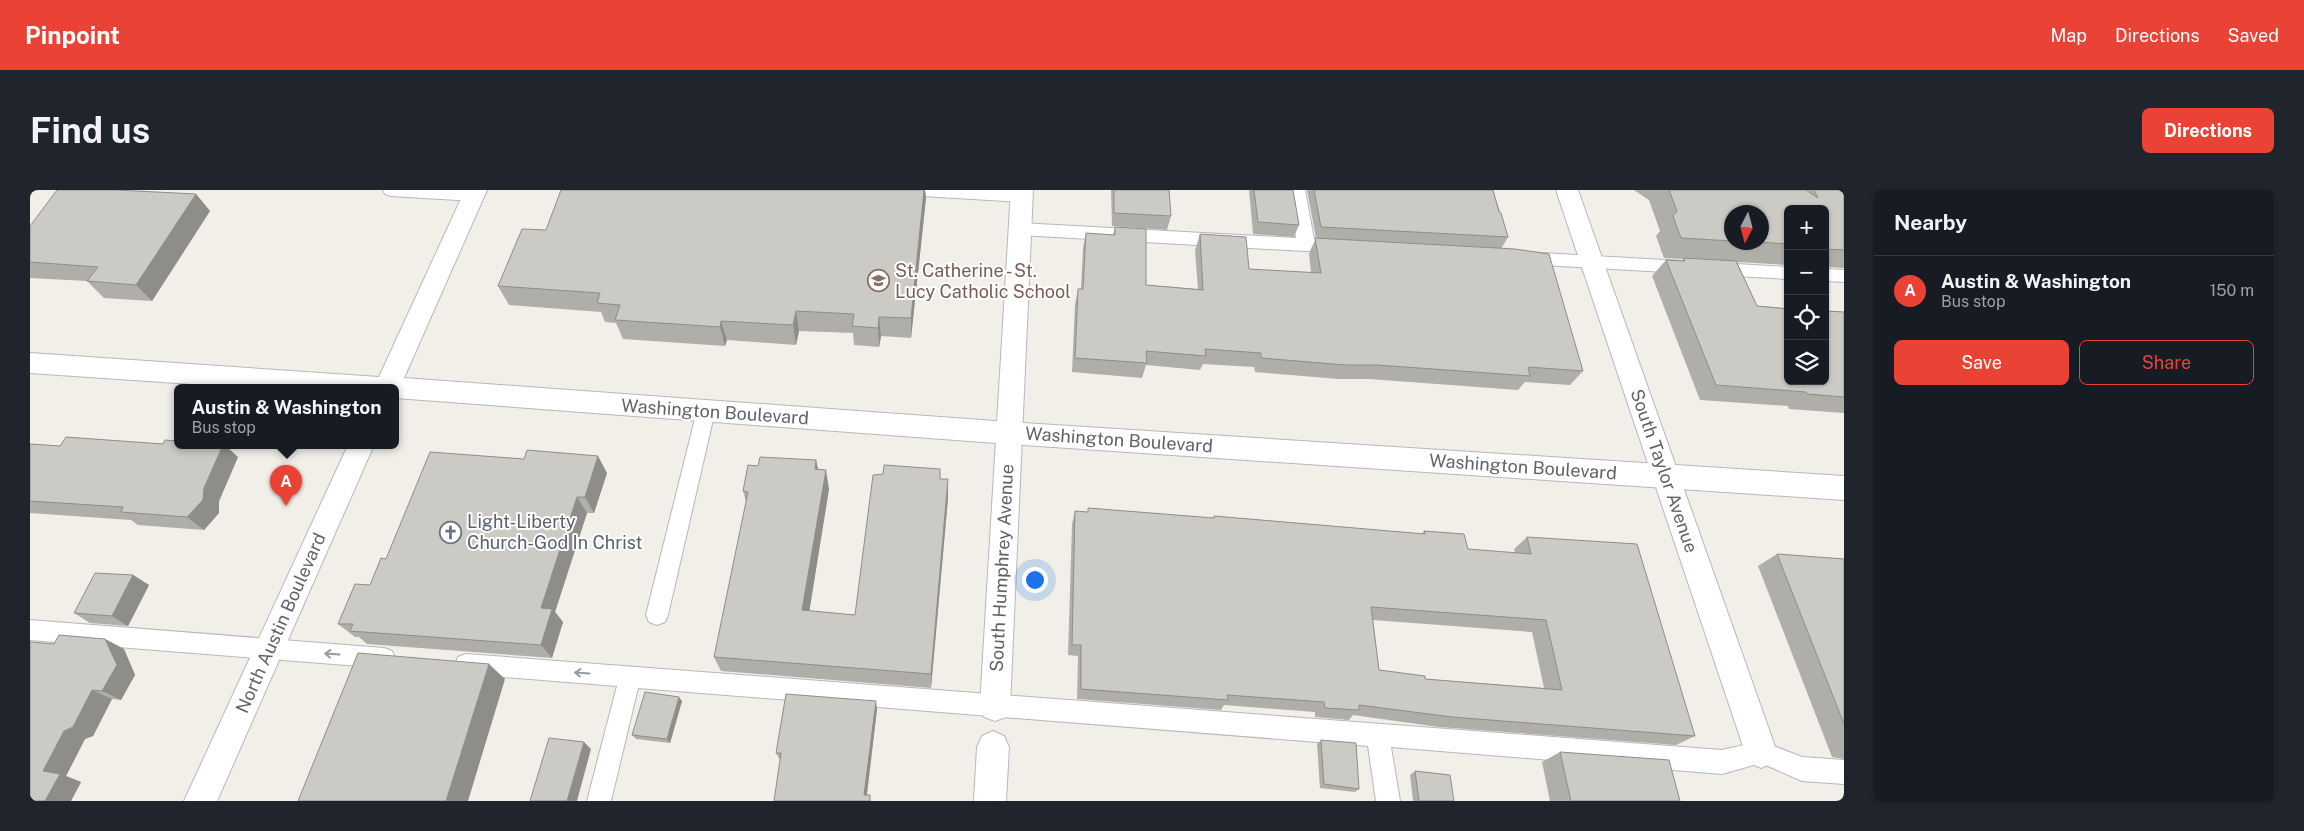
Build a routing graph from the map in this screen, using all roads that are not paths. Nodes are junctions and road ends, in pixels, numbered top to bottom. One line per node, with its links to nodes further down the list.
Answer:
1 (391, 190): 5 (lane)
2 (922, 190): 6 (lane)
3 (1297, 190): 8 (lane)
4 (1567, 190): 11 (street, South Taylor Avenue)
5 (475, 193): 17 (street)
6 (1022, 193): 7 (street, South Humphrey Avenue)
7 (1020, 229): 8 (lane); 20 (street, South Humphrey Avenue)
8 (1306, 245): 9 (lane)
9 (1354, 248)
10 (1508, 257): 11 (lane)
11 (1592, 262): 12 (lane); 22 (street, South Taylor Avenue)
12 (1784, 273)
13 (1829, 275): 14 (lane)
14 (1844, 276)
15 (30, 363): 16 (street)
16 (335, 384)
17 (388, 384)
18 (399, 388): 19 (street, Washington Boulevard)
19 (706, 411): 20 (street, Washington Boulevard); 24 (lane)
20 (1009, 433): 22 (street, Washington Boulevard); 30 (street, South Humphrey Avenue)
21 (359, 449): 26 (street, North Austin Boulevard)
22 (1666, 476): 23 (street, Washington Boulevard); 33 (street, South Taylor Avenue)
23 (1844, 488)
24 (656, 615)
25 (30, 630): 26 (lane)
26 (269, 649): 27 (lane, one-way to 26); 35 (street, North Austin Boulevard)
27 (407, 660)
28 (446, 663): 29 (lane, one-way to 28)
29 (630, 677): 30 (lane); 36 (lane)
30 (995, 706): 31 (lane)
31 (1378, 736): 33 (lane); 38 (lane)
32 (993, 747): 37 (street)
33 (1761, 752): 34 (lane)
34 (1844, 772)
35 (200, 801)
36 (599, 801)
37 (990, 801)
38 (1388, 801)

